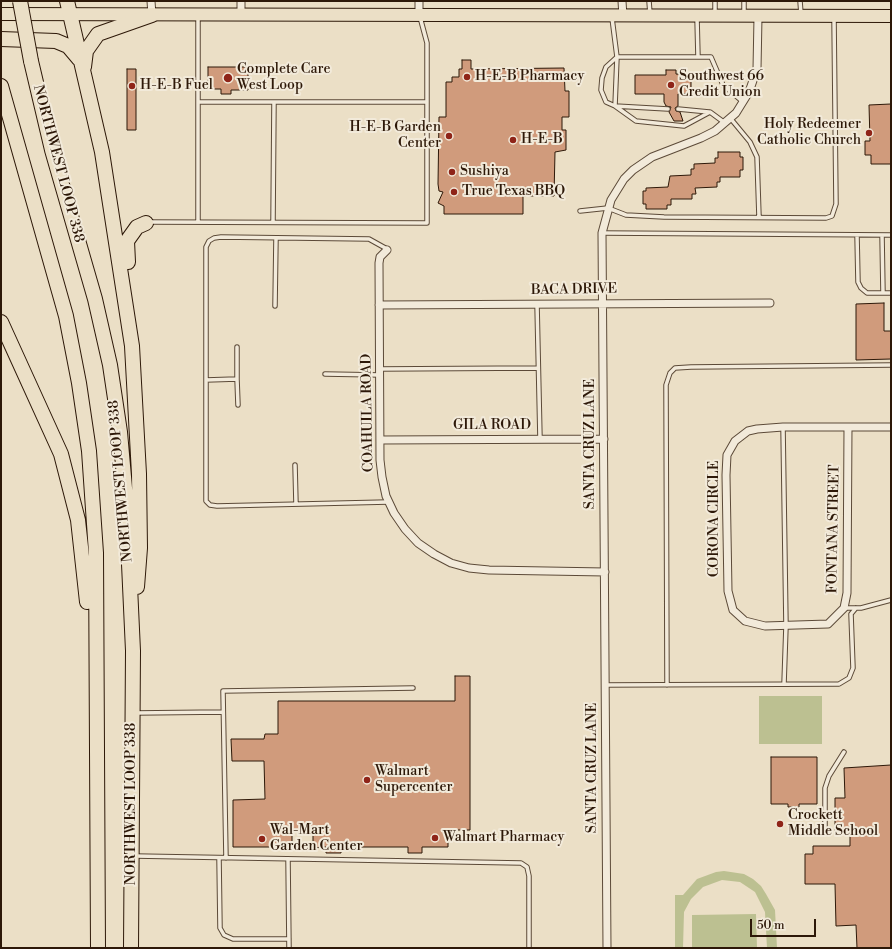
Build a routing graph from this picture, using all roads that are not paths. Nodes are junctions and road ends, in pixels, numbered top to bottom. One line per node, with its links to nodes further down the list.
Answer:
1 (20, 1): 83 (highway, NORTHWEST LOOP 338, bridge)
2 (241, 1): 13 (street)
3 (419, 1): 14 (street)
4 (622, 1): 16 (street)
5 (649, 1): 17 (lane)
6 (715, 1): 19 (lane)
7 (744, 1): 20 (lane)
8 (800, 1): 22 (lane)
9 (68, 8): 10 (main road); 11 (main road); 27 (highway)
10 (152, 8): 12 (main road); 28 (highway)
11 (1, 14)
12 (198, 15): 13 (main road); 30 (lane)
13 (241, 16): 14 (main road)
14 (419, 16): 16 (main road); 32 (lane)
15 (891, 16): 23 (main road)
16 (617, 17): 17 (main road); 25 (lane)
17 (650, 17): 18 (main road)
18 (697, 17): 19 (main road); 26 (lane)
19 (715, 17): 20 (main road)
20 (744, 17): 21 (main road)
21 (758, 17): 22 (main road); 33 (street, SANTA CRUZ LANE)
22 (801, 17): 23 (main road)
23 (834, 17): 41 (lane)
24 (1, 39): 27 (highway)
25 (617, 57): 26 (lane); 34 (lane); 34 (lane)
26 (698, 57): 33 (lane)
27 (80, 59): 28 (highway)
28 (83, 73): 70 (highway)
29 (1, 86): 91 (highway, NORTHWEST LOOP 338)
30 (198, 102): 31 (lane); 43 (lane)
31 (274, 102): 32 (lane); 44 (lane)
32 (427, 102): 44 (lane)
33 (743, 102): 38 (street, SANTA CRUZ LANE)
34 (615, 106): 35 (lane); 37 (lane)
35 (668, 109)
36 (678, 109): 37 (lane)
37 (710, 112): 38 (lane)
38 (728, 121): 39 (street, SANTA CRUZ LANE); 41 (lane)
39 (608, 208): 40 (lane); 41 (lane); 45 (street, SANTA CRUZ LANE)
40 (580, 211)
41 (759, 217)
42 (146, 222): 43 (lane); 70 (highway)
43 (198, 222): 44 (lane)
44 (273, 222)
45 (602, 234): 46 (lane); 53 (street, SANTA CRUZ LANE)
46 (857, 235): 47 (lane); 51 (lane)
47 (882, 235): 48 (lane); 51 (lane)
48 (891, 235)
49 (276, 238): 50 (lane); 57 (lane); 65 (lane)
50 (387, 250): 56 (street, COAHUILA ROAD)
51 (883, 293): 52 (lane)
52 (891, 293)
53 (602, 302): 54 (street, BACA DRIVE); 55 (street, BACA DRIVE); 72 (street, SANTA CRUZ LANE)
54 (537, 303): 56 (street, BACA DRIVE); 61 (lane)
55 (770, 303)
56 (378, 305): 62 (street, COAHUILA ROAD)
57 (276, 306)
58 (1, 322): 91 (highway)
59 (237, 347): 64 (lane)
60 (891, 365): 86 (lane)
61 (538, 368): 62 (lane); 71 (lane)
62 (379, 372): 63 (lane); 73 (street, COAHUILA ROAD)
63 (326, 374)
64 (237, 379): 65 (lane); 66 (lane)
65 (206, 380): 76 (lane)
66 (238, 405)
67 (783, 427): 68 (street, CORONA CIRCLE); 82 (lane); 82 (street, CORONA CIRCLE)
68 (848, 427): 69 (street, CORONA CIRCLE); 79 (street, FONTANA STREET)
69 (891, 427)
70 (137, 435): 83 (highway)
71 (540, 439): 72 (street, GILA ROAD); 73 (street, GILA ROAD)
72 (604, 439): 77 (street, SANTA CRUZ LANE)
73 (380, 440): 75 (street, COAHUILA ROAD)
74 (295, 465): 76 (lane)
75 (389, 502): 76 (lane); 77 (street, COAHUILA ROAD)
76 (296, 504)
77 (605, 572): 85 (street, SANTA CRUZ LANE)
78 (891, 600): 80 (lane)
79 (844, 608): 80 (lane); 81 (street, FONTANA STREET)
80 (856, 608): 84 (lane)
81 (828, 624): 82 (street, CORONA CIRCLE)
82 (786, 626): 84 (lane)
83 (132, 651): 89 (highway, NORTHWEST LOOP 338)
84 (784, 684): 86 (lane)
85 (605, 685): 86 (lane); 102 (street, SANTA CRUZ LANE)
86 (667, 685)
87 (413, 688): 88 (lane)
88 (223, 712): 89 (lane); 95 (lane)
89 (132, 714): 93 (highway, NORTHWEST LOOP 338)
90 (844, 752): 92 (lane)
91 (97, 774): 98 (highway, NORTHWEST LOOP 338)
92 (825, 829)
93 (132, 856): 94 (lane); 99 (highway, NORTHWEST LOOP 338)
94 (219, 858): 95 (lane); 97 (lane)
95 (226, 858): 96 (lane)
96 (288, 859): 97 (lane); 101 (lane)
97 (289, 939): 100 (lane)
98 (98, 948)
99 (132, 948)
100 (290, 948)
101 (530, 948)
102 (607, 948)

